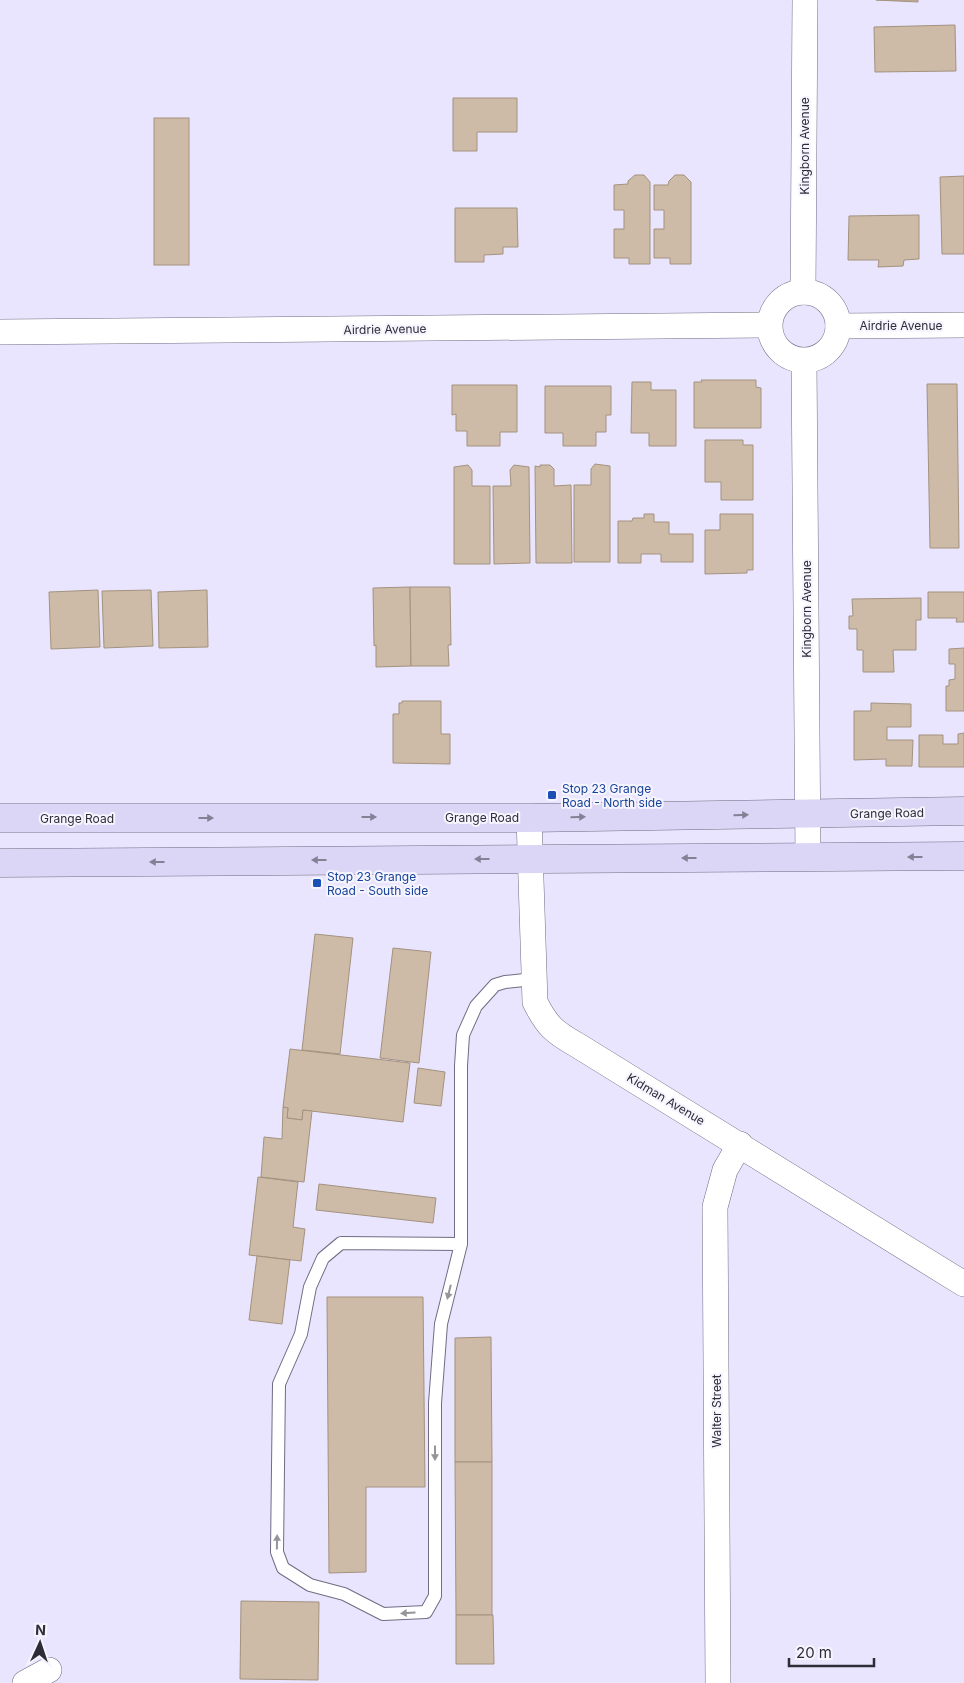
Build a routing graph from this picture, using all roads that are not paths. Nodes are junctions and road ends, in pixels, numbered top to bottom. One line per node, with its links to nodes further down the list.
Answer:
1 (804, 0): 2 (street, Kingborn Avenue)
2 (803, 292): 3 (street); 5 (street)
3 (769, 325): 6 (street, Airdrie Avenue); 7 (street)
4 (964, 325): 5 (street, Airdrie Avenue)
5 (838, 326): 7 (street)
6 (0, 332)
7 (804, 361): 9 (street, Kingborn Avenue)
8 (964, 811): 9 (main road, Grange Road)
9 (809, 814): 11 (main road, Grange Road, one-way to 9); 13 (street, Kingborn Avenue)
10 (0, 818): 11 (main road, Grange Road, one-way to 11)
11 (529, 818): 14 (street, Kidman Avenue)
12 (964, 856): 13 (main road, one-way to 13)
13 (808, 857): 14 (main road, one-way to 14)
14 (530, 858): 15 (main road, one-way to 15); 16 (street, Kidman Avenue)
15 (0, 863)
16 (534, 979): 17 (street, Kidman Avenue); 18 (lane)
17 (740, 1144): 19 (street, Kidman Avenue); 22 (street, Walter Street)
18 (461, 1244): 18 (lane, one-way to 18)
19 (964, 1284)
20 (49, 1670): 21 (street)
21 (25, 1683)
22 (718, 1683)

